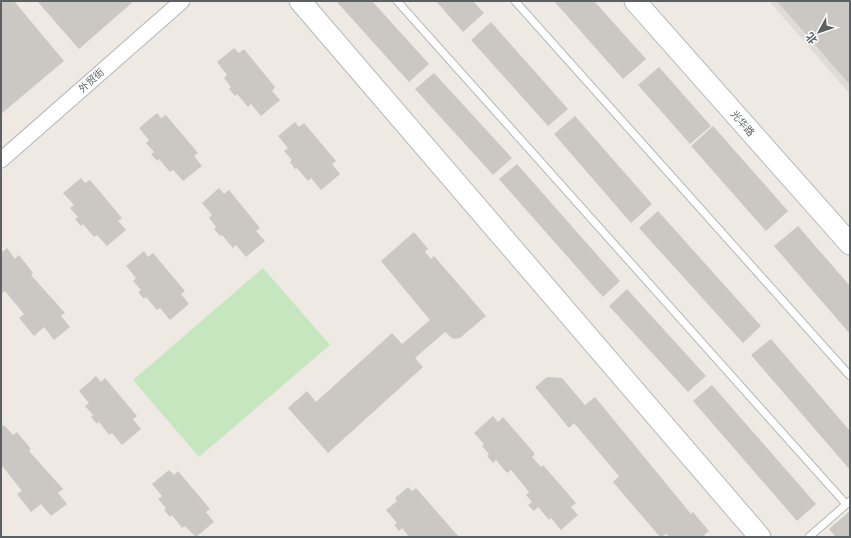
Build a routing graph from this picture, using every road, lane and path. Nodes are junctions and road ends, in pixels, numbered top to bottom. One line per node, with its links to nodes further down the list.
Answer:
1 (182, 1): 6 (street, 外贸街)
2 (300, 1): 10 (street)
3 (397, 1): 9 (lane)
4 (515, 1): 8 (lane)
5 (635, 1): 7 (street, 光华路)
6 (1, 160)
7 (850, 244)
8 (850, 376)
9 (848, 503): 11 (lane)
10 (760, 537)
11 (809, 537)

